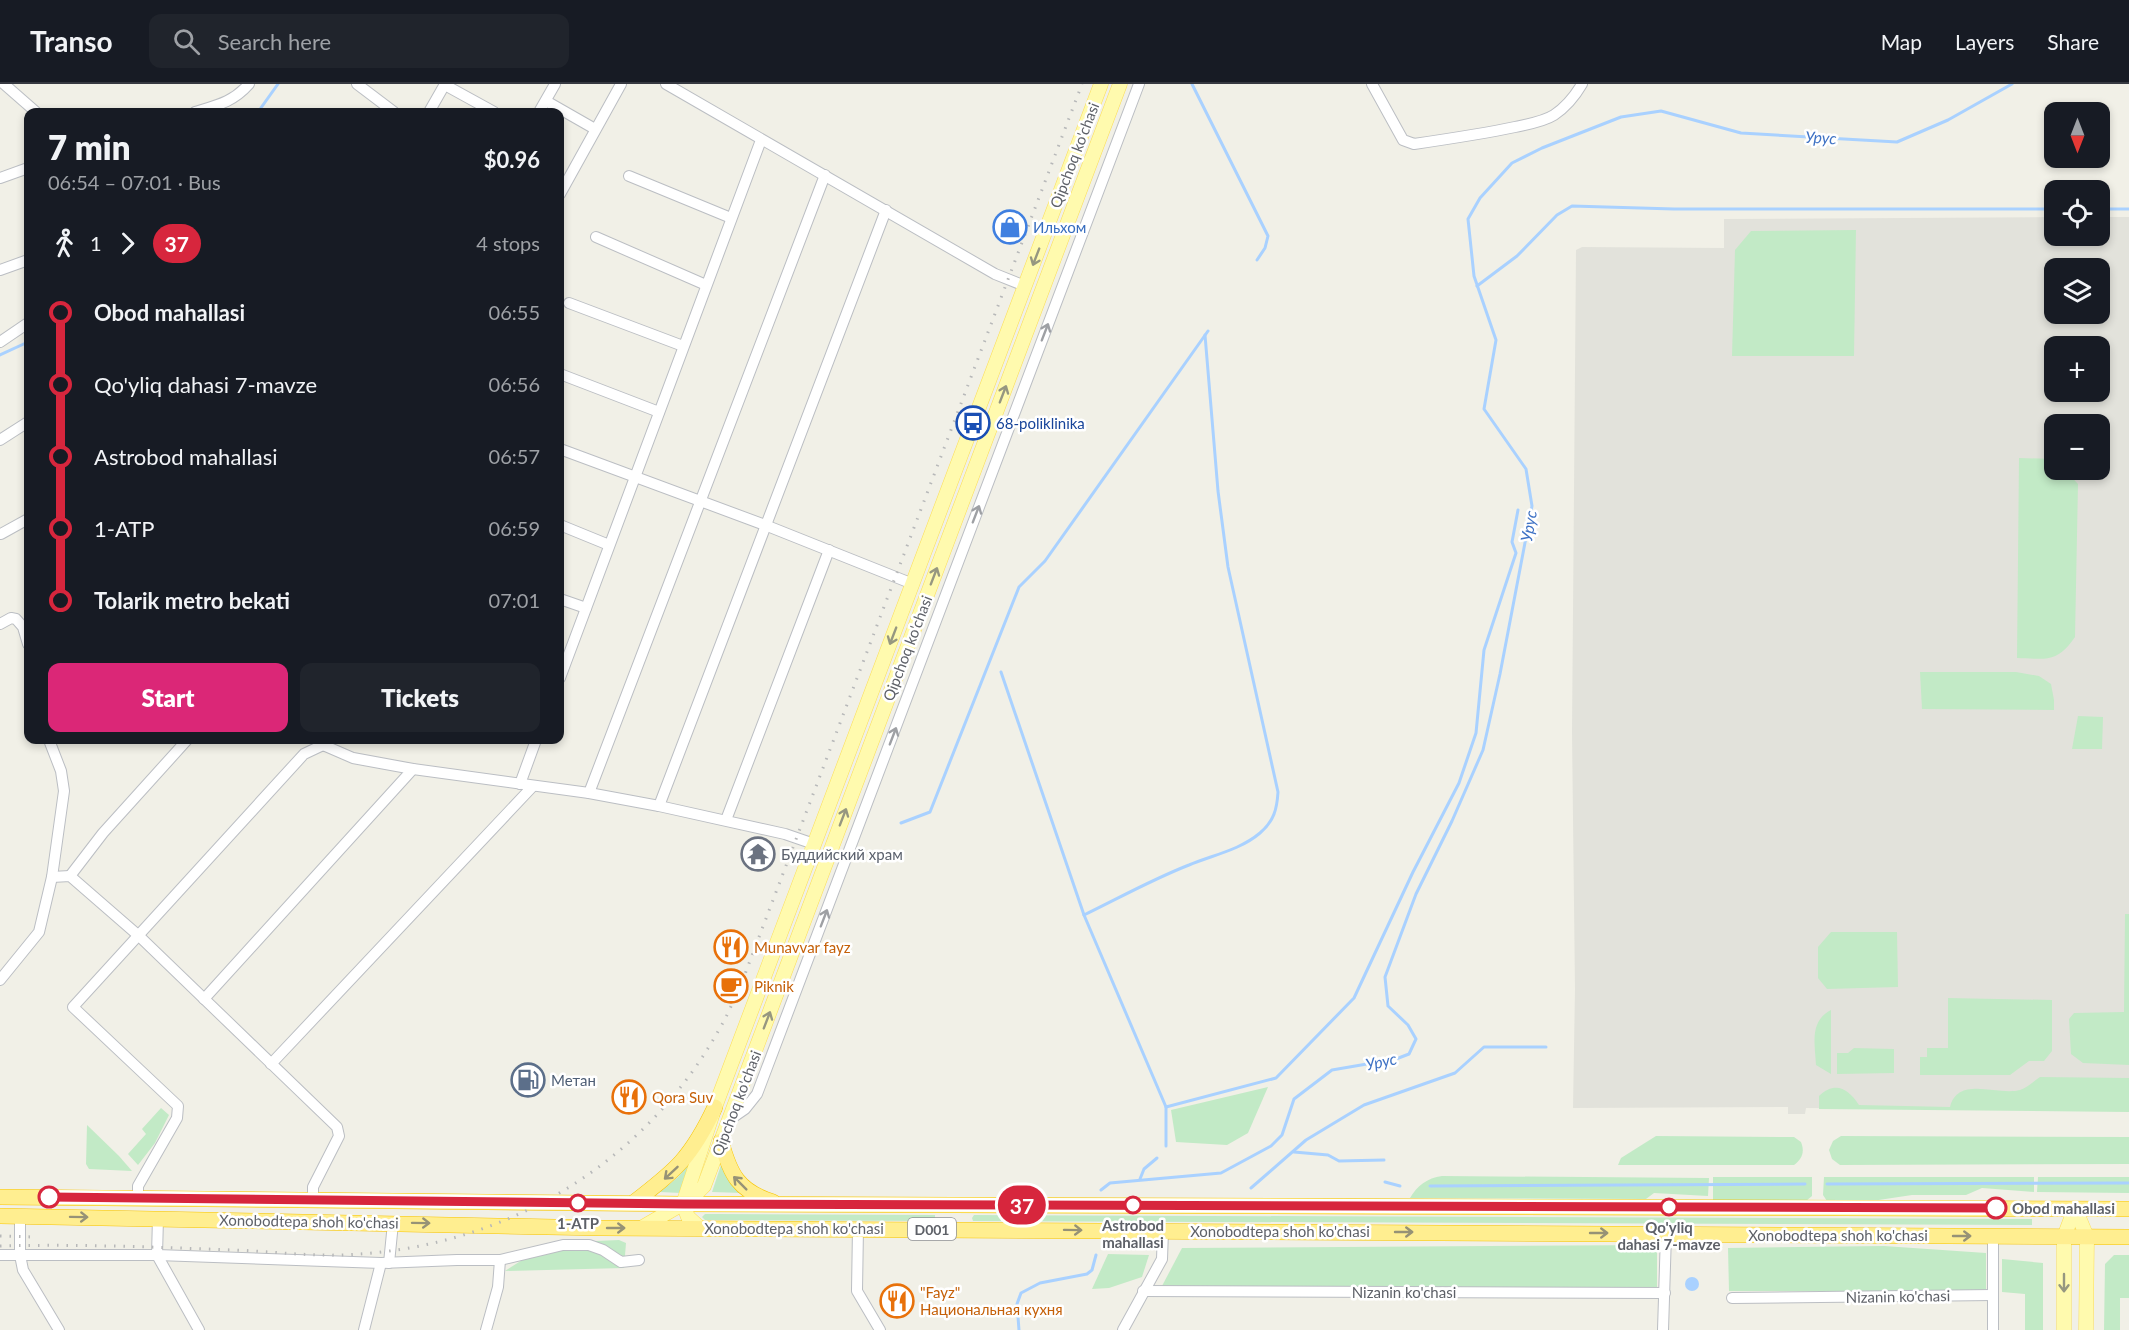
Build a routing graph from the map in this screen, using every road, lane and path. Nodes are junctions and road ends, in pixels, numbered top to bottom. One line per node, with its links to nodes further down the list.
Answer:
1 (4, 84): 14 (street)
2 (249, 84): 15 (street)
3 (357, 84): 16 (street)
4 (445, 84): 17 (street); 18 (street)
5 (555, 84): 13 (street)
6 (621, 84): 22 (street)
7 (666, 84): 23 (street)
8 (1101, 84): 35 (main road, Qipchoq ko'chasi, one-way to 35)
9 (1120, 84): 72 (main road, Qipchoq ko'chasi, one-way to 9)
10 (1138, 84): 80 (street, one-way to 10)
11 (1372, 84): 12 (street)
12 (1582, 84)
13 (546, 101): 19 (street); 20 (street)
14 (31, 108)
15 (207, 108)
16 (389, 108)
17 (431, 108)
18 (487, 108)
19 (542, 108)
20 (558, 108)
21 (564, 111): 22 (street)
22 (595, 129): 28 (street)
23 (761, 140): 25 (street); 30 (street)
24 (24, 169): 27 (street)
25 (825, 175): 29 (street); 46 (street)
26 (628, 176): 30 (street)
27 (0, 178)
28 (564, 187)
29 (886, 210): 35 (street); 48 (street)
30 (731, 218): 34 (street)
31 (596, 237): 34 (street)
32 (24, 261): 33 (street)
33 (0, 270)
34 (706, 285): 39 (street)
35 (1025, 286): 53 (main road, Qipchoq ko'chasi)
36 (569, 303): 39 (street)
37 (24, 326): 38 (street)
38 (0, 342)
39 (683, 346): 41 (street)
40 (564, 376): 41 (street)
41 (659, 412): 45 (street)
42 (24, 425): 43 (street)
43 (0, 440)
44 (564, 450): 45 (street)
45 (635, 477): 46 (street); 51 (street)
46 (700, 502): 48 (street); 67 (street)
47 (24, 521): 50 (street)
48 (765, 525): 52 (street); 68 (street)
49 (564, 527): 51 (street)
50 (1, 534)
51 (609, 545): 55 (street)
52 (829, 550): 53 (street); 69 (street)
53 (913, 584): 70 (main road, Qipchoq ko'chasi, one-way to 70)
54 (564, 600): 55 (street)
55 (585, 608): 58 (street)
56 (0, 624): 57 (street)
57 (24, 630)
58 (564, 663)
59 (51, 744): 74 (street)
60 (183, 744): 73 (street)
61 (321, 744): 75 (street)
62 (328, 744): 64 (street)
63 (535, 744): 65 (street)
64 (413, 769): 65 (street); 77 (street)
65 (520, 784): 66 (street)
66 (533, 786): 67 (street); 78 (street)
67 (589, 793): 68 (street)
68 (659, 806): 69 (street)
69 (726, 820): 70 (street)
70 (814, 844): 71 (main road, Qipchoq ko'chasi)
71 (808, 861): 72 (main road); 79 (main road, Qipchoq ko'chasi)
72 (825, 867): 80 (main road, Qipchoq ko'chasi, one-way to 72)
73 (70, 876): 74 (street); 75 (street)
74 (52, 877): 76 (street)
75 (139, 936): 77 (street); 83 (street)
76 (0, 980)
77 (204, 999): 78 (street)
78 (271, 1064): 84 (street)
79 (715, 1107): 85 (highway, one-way to 85); 86 (main road, Qipchoq ko'chasi)
80 (729, 1120): 81 (main road, Qipchoq ko'chasi)
81 (721, 1141): 86 (main road, Qipchoq ko'chasi); 87 (highway, one-way to 81)
82 (0, 1197): 83 (highway, Xonobodtepa shoh ko'chasi / D001)
83 (138, 1198): 84 (highway, Xonobodtepa shoh ko'chasi / D001)
84 (313, 1201): 85 (highway, Xonobodtepa shoh ko'chasi / D001)
85 (637, 1203): 86 (highway, Xonobodtepa shoh ko'chasi / D001); 95 (main road)
86 (683, 1204): 87 (highway, Xonobodtepa shoh ko'chasi / D001); 95 (main road, Qipchoq ko'chasi); 96 (main road)
87 (782, 1204): 88 (highway, Xonobodtepa shoh ko'chasi / D001)
88 (965, 1205): 89 (highway, Xonobodtepa shoh ko'chasi / D001); 98 (highway)
89 (2075, 1209): 90 (highway, Xonobodtepa shoh ko'chasi / D001); 102 (main road); 103 (main road)
90 (2129, 1209)
91 (0, 1216): 92 (highway, Xonobodtepa shoh ko'chasi / D001)
92 (20, 1216): 93 (highway, Xonobodtepa shoh ko'chasi / D001, one-way to 93); 106 (street)
93 (158, 1218): 94 (highway, Xonobodtepa shoh ko'chasi / D001); 107 (street)
94 (393, 1223): 95 (highway, Xonobodtepa shoh ko'chasi / D001, one-way to 95); 110 (street)
95 (641, 1228): 96 (highway, Xonobodtepa shoh ko'chasi / D001)
96 (700, 1228): 97 (highway, Xonobodtepa shoh ko'chasi / D001)
97 (858, 1228): 98 (highway, Xonobodtepa shoh ko'chasi / D001); 119 (street)
98 (964, 1229): 99 (highway, Xonobodtepa shoh ko'chasi / D001, one-way to 99)
99 (1163, 1231): 100 (highway, Xonobodtepa shoh ko'chasi / D001, one-way to 100); 111 (street)
100 (1666, 1234): 101 (highway, Xonobodtepa shoh ko'chasi / D001, one-way to 101); 112 (street)
101 (1993, 1236): 102 (highway, Xonobodtepa shoh ko'chasi / D001); 113 (street)
102 (2064, 1236): 103 (highway, Xonobodtepa shoh ko'chasi / D001); 123 (main road, one-way to 123)
103 (2087, 1237): 104 (highway, Xonobodtepa shoh ko'chasi / D001); 124 (main road)
104 (2129, 1237)
105 (0, 1255): 106 (street)
106 (20, 1255): 107 (street); 115 (street)
107 (157, 1255): 110 (street); 116 (street)
108 (500, 1260): 109 (street); 110 (street); 118 (street)
109 (639, 1260)
110 (385, 1263): 117 (street)
111 (1143, 1291): 112 (street, Nizanin ko'chasi); 120 (street)
112 (1665, 1293): 121 (street)
113 (1993, 1295): 114 (street, Nizanin ko'chasi); 122 (street)
114 (1732, 1298)
115 (59, 1330)
116 (199, 1330)
117 (364, 1330)
118 (486, 1330)
119 (880, 1330)
120 (1123, 1330)
121 (1663, 1330)
122 (1993, 1330)
123 (2064, 1330)
124 (2086, 1330)

